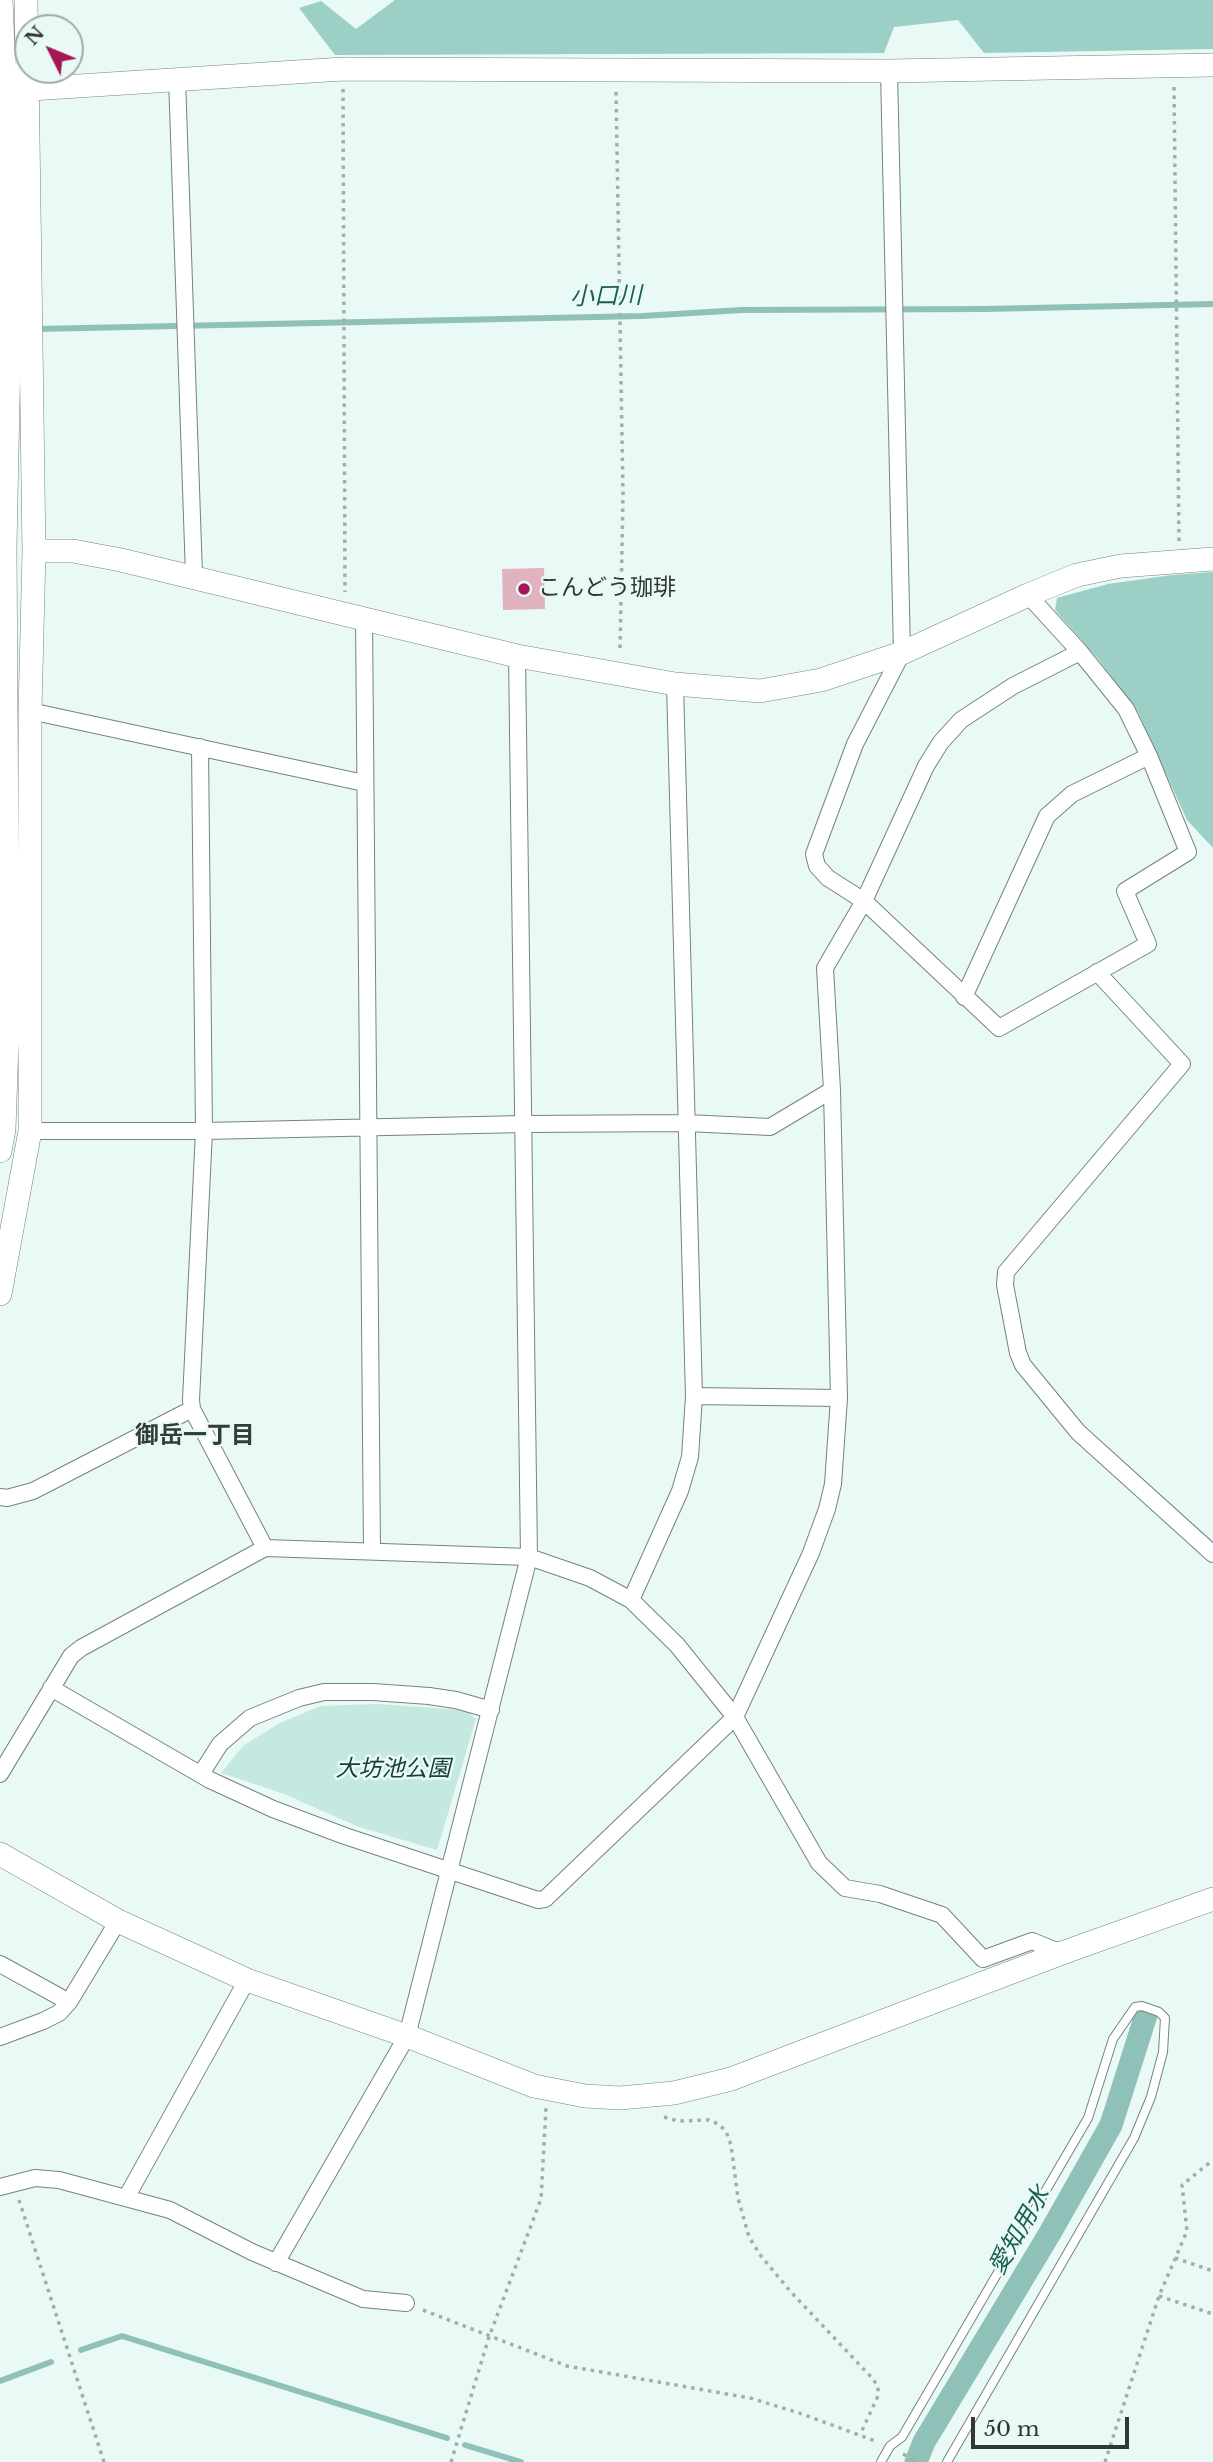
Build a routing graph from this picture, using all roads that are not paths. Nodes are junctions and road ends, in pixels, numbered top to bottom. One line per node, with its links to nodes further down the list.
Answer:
1 (1, 0): 6 (street)
2 (26, 0): 6 (street)
3 (1213, 65): 4 (street)
4 (889, 71): 5 (street); 14 (street)
5 (177, 78): 6 (street); 10 (street)
6 (11, 91): 7 (street); 8 (street)
7 (3, 547): 17 (street)
8 (34, 551): 10 (street); 18 (street)
9 (1213, 559): 11 (street)
10 (194, 576): 12 (street)
11 (1028, 595): 13 (street); 14 (street)
12 (354, 615): 15 (street); 21 (street)
13 (1080, 652): 20 (street); 22 (street)
14 (902, 653): 16 (street); 22 (street)
15 (517, 656): 16 (street); 27 (street)
16 (676, 684): 26 (street)
17 (3, 708): 31 (street)
18 (30, 711): 19 (street); 29 (street)
19 (200, 747): 21 (street); 30 (street)
20 (1149, 756): 23 (street); 24 (street)
21 (365, 783): 28 (street)
22 (864, 901): 24 (street); 25 (street)
23 (1097, 972): 24 (street); 39 (street)
24 (964, 997)
25 (832, 1090): 26 (street); 34 (street)
26 (687, 1123): 27 (street); 33 (street)
27 (524, 1124): 28 (street); 40 (street)
28 (369, 1128): 30 (street); 38 (street)
29 (30, 1131): 30 (street); 32 (street)
30 (204, 1131): 35 (street)
31 (1, 1137)
32 (0, 1294)
33 (694, 1396): 34 (street); 41 (street)
34 (839, 1398): 44 (street)
35 (192, 1409): 36 (street); 37 (street)
36 (0, 1497)
37 (265, 1548): 38 (street); 42 (street)
38 (372, 1550): 40 (street)
39 (1213, 1554)
40 (529, 1557): 41 (street); 43 (street)
41 (631, 1600): 44 (street)
42 (51, 1688): 45 (street); 46 (street)
43 (491, 1710): 45 (street); 48 (street)
44 (735, 1717): 48 (street); 51 (street)
45 (201, 1773): 48 (street)
46 (0, 1774)
47 (0, 1854): 50 (street)
48 (450, 1873): 55 (street)
49 (1213, 1899): 51 (street)
50 (118, 1921): 53 (street); 54 (street)
51 (1062, 1953): 55 (street)
52 (0, 1964): 54 (street)
53 (247, 1980): 55 (street); 58 (street)
54 (69, 2002): 56 (street)
55 (407, 2036): 59 (street)
56 (0, 2037)
57 (7, 2184): 58 (street)
58 (126, 2198): 59 (street)
59 (275, 2263): 60 (street)
60 (407, 2303)
61 (881, 2462): 62 (lane)
62 (947, 2462)

